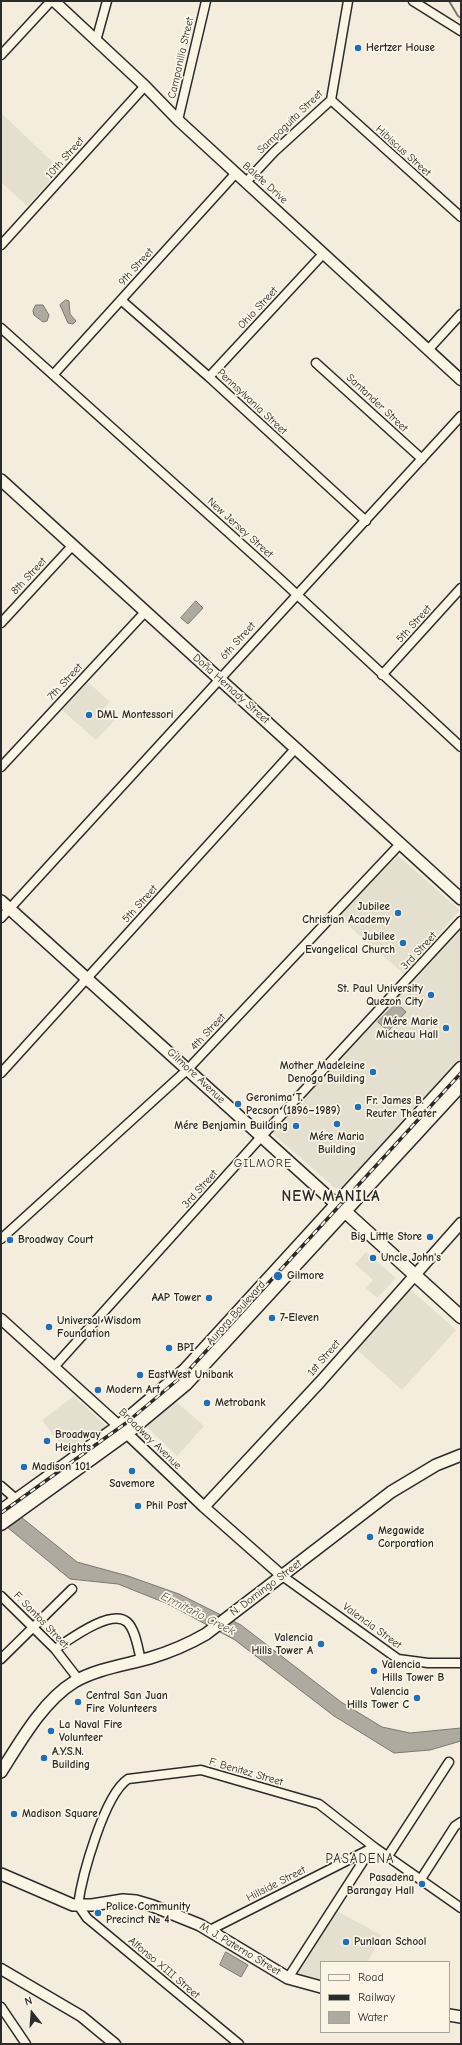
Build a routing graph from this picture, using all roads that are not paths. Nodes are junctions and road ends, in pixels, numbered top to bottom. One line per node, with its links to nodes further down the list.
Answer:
1 (51, 1): 9 (street)
2 (54, 1): 8 (street, Balete Drive)
3 (107, 1): 8 (street)
4 (206, 1): 12 (street, Campanilla Street)
5 (348, 1): 11 (street, Sampaguita Street)
6 (413, 1): 7 (street)
7 (461, 30)
8 (96, 40): 10 (street, Balete Drive)
9 (1, 55)
10 (146, 86): 12 (street, Balete Drive); 16 (street, 10th Street)
11 (331, 100): 14 (street, Sampaguita Street); 15 (street, Hibiscus Street)
12 (178, 120): 13 (street, Balete Drive)
13 (236, 173): 14 (street, Balete Drive); 18 (street, 9th Street)
14 (246, 182): 17 (street, Balete Drive)
15 (461, 217)
16 (1, 245)
17 (323, 254): 21 (street, Balete Drive); 24 (street, Ohio Street)
18 (121, 300): 23 (street, 9th Street); 24 (street, Pennsylvania Street)
19 (461, 314): 21 (street)
20 (1, 328): 23 (street, New Jersey Street)
21 (428, 350): 25 (street, Balete Drive)
22 (316, 363): 27 (street, Santander Street)
23 (53, 375): 32 (street, New Jersey Street)
24 (209, 377): 29 (street, Pennsylvania Street)
25 (461, 380)
26 (461, 416): 27 (street, 6th Street)
27 (422, 459): 29 (street, 6th Street)
28 (1, 480): 30 (main road, Doña Hemady Street)
29 (366, 521): 32 (street, 6th Street)
30 (73, 545): 33 (main road, Doña Hemady Street); 34 (street, 8th Street)
31 (461, 588): 35 (street, 5th Street)
32 (296, 595): 35 (street, New Jersey Street); 36 (street, 6th Street)
33 (146, 611): 36 (main road, Doña Hemady Street); 39 (street, 7th Street)
34 (1, 623)
35 (382, 675): 37 (street, New Jersey Street)
36 (219, 679): 38 (main road, Doña Hemady Street); 43 (street, 6th Street)
37 (461, 747)
38 (295, 749): 40 (main road, Doña Hemady Street); 46 (street, 5th Street)
39 (1, 767)
40 (400, 844): 41 (main road, Doña Hemady Street); 48 (street, 4th Street)
41 (461, 899)
42 (1, 900): 43 (main road, Gilmore Avenue)
43 (10, 909): 44 (street, 6th Street); 46 (main road, Gilmore Avenue)
44 (1, 918)
45 (461, 921): 51 (street, 3rd Street)
46 (87, 978): 48 (main road, Gilmore Avenue); 49 (street, 5th Street)
47 (461, 1068): 52 (main road, Aurora Boulevard)
48 (188, 1069): 51 (main road, Gilmore Avenue); 54 (street, 4th Street)
49 (1, 1073)
50 (461, 1085): 52 (main road, Aurora Boulevard)
51 (261, 1137): 52 (main road, Gilmore Avenue); 58 (street, 3rd Street)
52 (340, 1207): 55 (main road, Gilmore Avenue); 59 (main road, Aurora Boulevard)
53 (461, 1222): 55 (street, 1st Street)
54 (1, 1239)
55 (414, 1275): 56 (main road, Gilmore Avenue); 63 (street, 1st Street)
56 (461, 1317)
57 (1, 1319): 58 (street, Broadway Avenue)
58 (54, 1367): 59 (street, Broadway Avenue)
59 (123, 1429): 62 (main road, Aurora Boulevard); 63 (street, Broadway Avenue)
60 (461, 1455): 65 (main road, N. Domingo Street)
61 (1, 1486): 62 (street)
62 (11, 1507): 64 (main road, Aurora Boulevard)
63 (204, 1507): 65 (street, Broadway Avenue)
64 (1, 1524)
65 (282, 1575): 71 (main road, N. Domingo Street); 72 (street, Valencia Street)
66 (72, 1589): 68 (street)
67 (1, 1596): 68 (street, F. Santos Street)
68 (33, 1629): 69 (street, F. Santos Street); 70 (street)
69 (55, 1649): 71 (street); 73 (street, F. Santos Street)
70 (1, 1660)
71 (141, 1660): 73 (main road, N. Domingo Street)
72 (461, 1663)
73 (79, 1680): 75 (main road, N. Domingo Street)
74 (449, 1762): 78 (street)
75 (1, 1772)
76 (461, 1822): 80 (street)
77 (373, 1848): 78 (street, F. Benitez Street); 81 (street, F. Benitez Street); 83 (street, Hillside Street); 85 (street)
78 (388, 1856): 80 (street, F. Benitez Street)
79 (1, 1874): 81 (main road, M. J. Paterno Street)
80 (421, 1879): 82 (street, F. Benitez Street)
81 (78, 1905): 83 (main road, M. J. Paterno Street); 92 (street, Alfonso XIII Street)
82 (461, 1908)
83 (210, 1930): 85 (main road, M. J. Paterno Street)
84 (1, 1969): 91 (street)
85 (288, 1978): 86 (main road, M. J. Paterno Street)
86 (320, 1986)
87 (1, 2007): 90 (street)
88 (450, 2015): 89 (main road)
89 (461, 2017)
90 (26, 2044)
91 (115, 2044)
92 (239, 2044)

